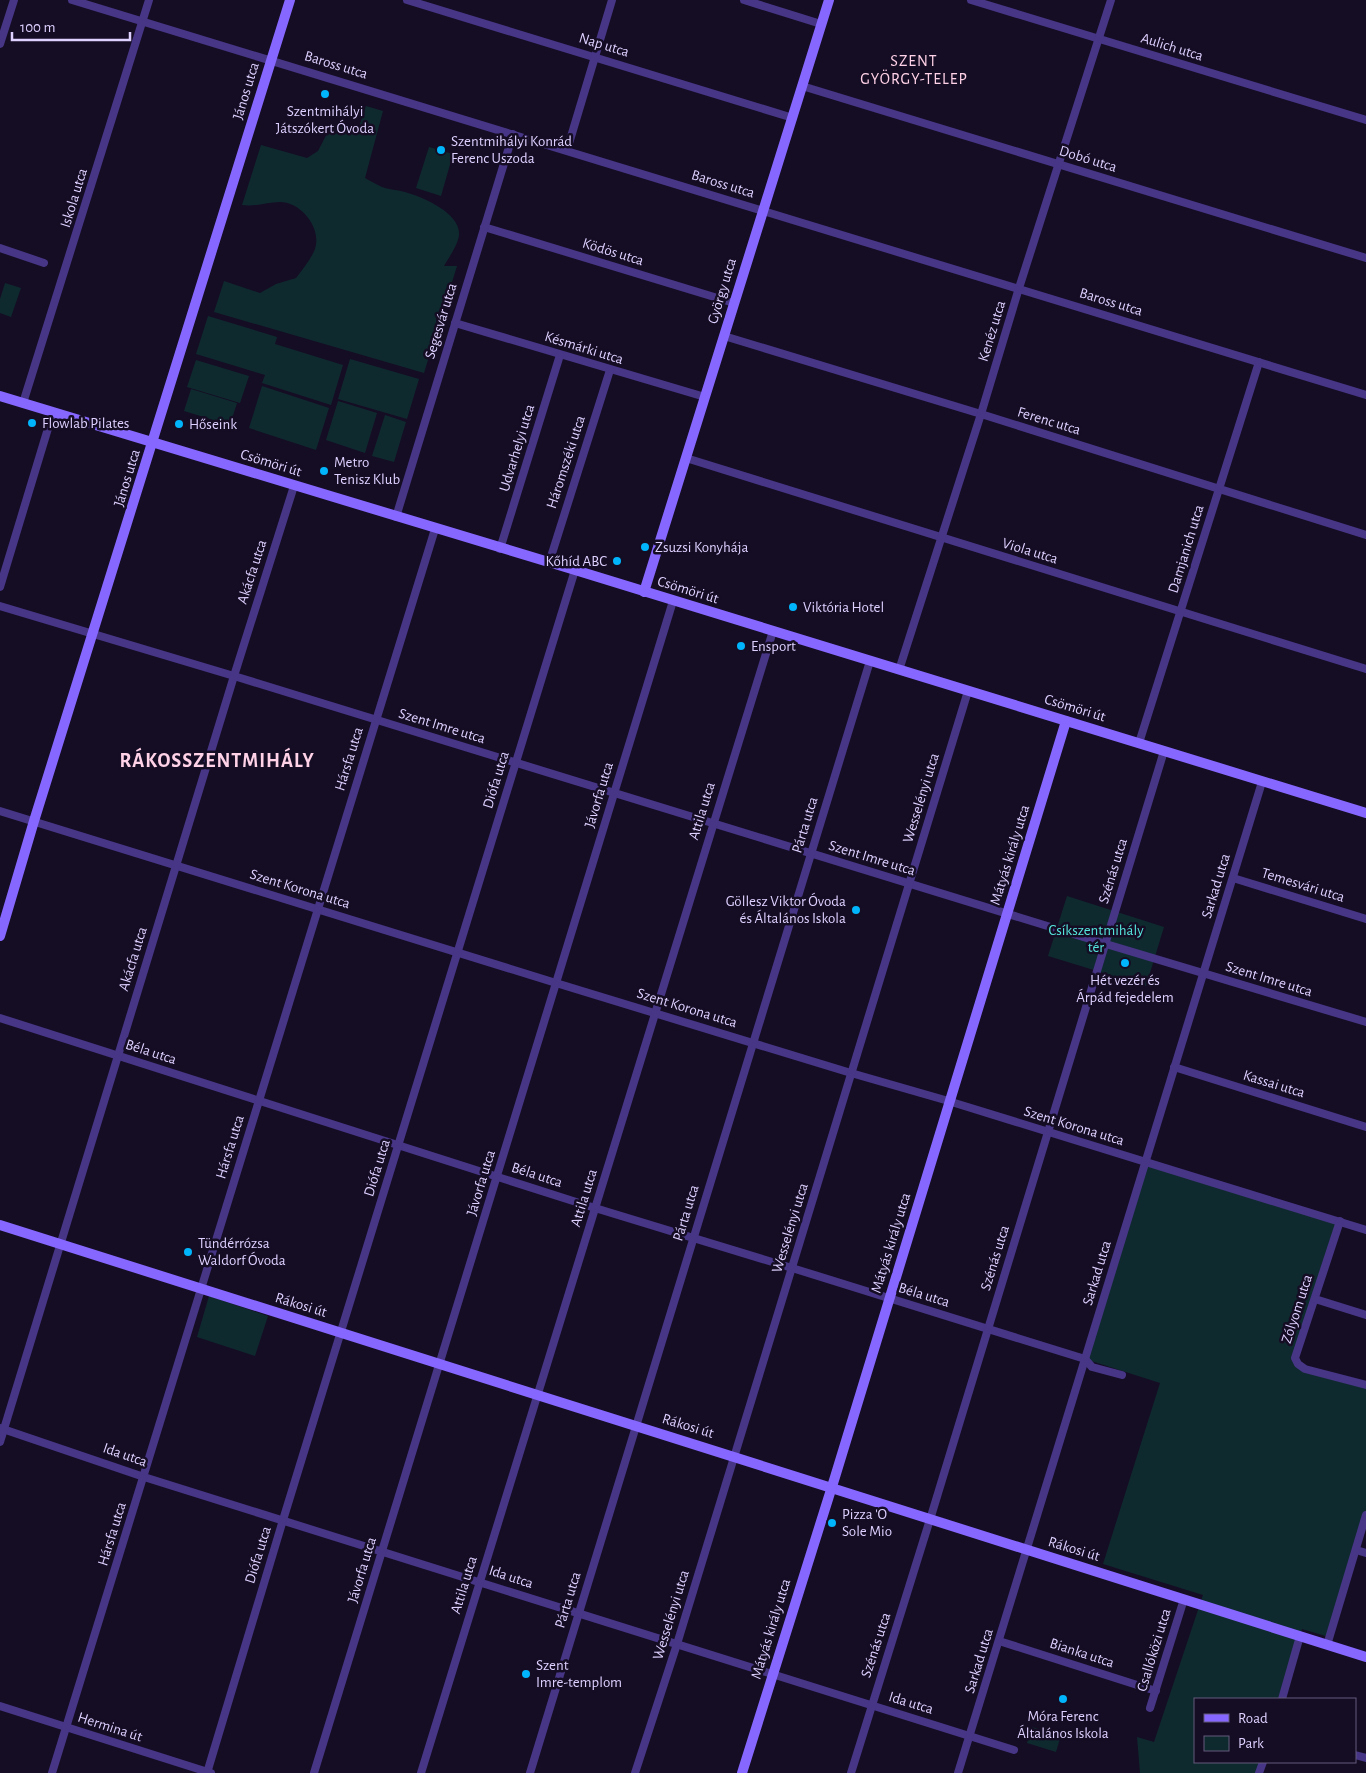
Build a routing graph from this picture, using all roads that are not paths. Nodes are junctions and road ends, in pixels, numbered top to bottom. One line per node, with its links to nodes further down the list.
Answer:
1 (14, 0): 14 (street)
2 (72, 0): 11 (street, Baross utca)
3 (149, 0): 11 (street, Iskola utca)
4 (290, 0): 16 (main road, János utca)
5 (407, 0): 15 (street, Nap utca)
6 (612, 0): 15 (street)
7 (744, 0): 12 (street)
8 (829, 0): 12 (main road, György utca)
9 (970, 0): 13 (street, Aulich utca)
10 (1110, 0): 13 (street, Kenéz utca)
11 (143, 21): 16 (street, Baross utca); 38 (street, Iskola utca)
12 (822, 24): 17 (main road, György utca)
13 (1099, 39): 19 (street, Aulich utca); 22 (street, Kenéz utca)
14 (0, 44)
15 (595, 57): 18 (street, Nap utca); 21 (street)
16 (272, 60): 20 (street, Baross utca); 41 (main road, János utca)
17 (802, 86): 18 (main road, György utca); 22 (street, Dobó utca)
18 (792, 118): 23 (main road, György utca)
19 (1366, 120)
20 (513, 134): 21 (street, Baross utca); 24 (street, Segesvár utca)
21 (567, 150): 23 (street, Baross utca)
22 (1059, 164): 26 (street, Dobó utca); 28 (street, Kenéz utca)
23 (763, 210): 28 (street, Baross utca); 29 (main road, György utca)
24 (484, 227): 29 (street, Ködös utca); 30 (street, Segesvár utca)
25 (0, 248): 27 (street)
26 (1366, 258)
27 (44, 263)
28 (1019, 288): 33 (street, Baross utca); 40 (street, Kenéz utca)
29 (734, 303): 31 (main road, György utca)
30 (455, 323): 32 (street, Késmárki utca); 45 (street, Segesvár utca)
31 (724, 336): 37 (main road, György utca); 40 (street, Ferenc utca)
32 (560, 355): 34 (street, Késmárki utca); 49 (street, Udvarhelyi utca)
33 (1259, 362): 35 (street, Baross utca); 44 (street, Damjanich utca)
34 (610, 370): 37 (street, Késmárki utca); 50 (street, Háromszéki utca)
35 (1366, 395)
36 (0, 396): 38 (main road, Csömöri út)
37 (705, 397): 42 (main road, György utca)
38 (23, 403): 39 (main road, Csömöri út)
39 (54, 412): 41 (main road, Csömöri út); 52 (street)
40 (981, 414): 44 (street, Ferenc utca); 48 (street, Kenéz utca)
41 (153, 443): 43 (main road, Csömöri út); 58 (main road, János utca)
42 (686, 458): 48 (street, Viola utca); 53 (main road, György utca)
43 (294, 486): 45 (main road, Csömöri út); 62 (street, Akácfa utca)
44 (1219, 489): 47 (street, Ferenc utca); 56 (street, Damjanich utca)
45 (396, 516): 46 (main road, Csömöri út)
46 (435, 528): 49 (main road, Csömöri út); 64 (street, Hársfa utca)
47 (1366, 534)
48 (942, 538): 56 (street, Viola utca); 61 (street, Kenéz utca)
49 (500, 548): 50 (main road, Csömöri út)
50 (549, 562): 51 (main road, Csömöri út)
51 (575, 570): 53 (main road, Csömöri út); 68 (street, Diófa utca)
52 (0, 587)
53 (644, 592): 54 (main road, Csömöri út)
54 (673, 601): 57 (main road, Csömöri út); 70 (street, Jávorfa utca)
55 (0, 606): 58 (street, Szent Imre utca)
56 (1180, 612): 60 (street, Viola utca); 66 (street, Damjanich utca)
57 (773, 631): 59 (main road, Csömöri út); 74 (street, Attila utca)
58 (94, 635): 62 (street, Szent Imre utca); 73 (main road, János utca)
59 (870, 661): 61 (main road, Csömöri út); 75 (street, Párta utca)
60 (1366, 669)
61 (900, 670): 63 (main road, Csömöri út)
62 (234, 676): 64 (street, Szent Imre utca); 76 (street, Akácfa utca)
63 (968, 691): 65 (main road, Csömöri út); 78 (street, Wesselényi utca)
64 (376, 720): 68 (street, Szent Imre utca); 79 (street, Hársfa utca)
65 (1066, 721): 66 (main road, Csömöri út); 80 (main road, Mátyás király utca)
66 (1139, 743): 67 (main road, Csömöri út)
67 (1164, 751): 69 (main road, Csömöri út); 83 (street, Szénás utca)
68 (516, 763): 70 (street, Szent Imre utca); 84 (street, Diófa utca)
69 (1262, 782): 72 (main road, Csömöri út); 77 (street, Sarkad utca)
70 (614, 792): 74 (street, Szent Imre utca); 86 (street, Jávorfa utca)
71 (0, 811): 73 (street, Szent Korona utca)
72 (1366, 813)
73 (34, 821): 76 (street, Szent Korona utca); 82 (main road, János utca)
74 (713, 824): 75 (street, Szent Imre utca); 87 (street, Attila utca)
75 (810, 854): 78 (street, Szent Imre utca); 90 (street, Párta utca)
76 (176, 866): 79 (street, Szent Korona utca); 91 (street, Akácfa utca)
77 (1233, 878): 81 (street, Temesvári utca); 85 (street, Sarkad utca)
78 (909, 883): 80 (street, Szent Imre utca); 93 (street, Wesselényi utca)
79 (317, 909): 84 (street, Szent Korona utca); 94 (street, Hársfa utca)
80 (1007, 913): 83 (street, Szent Imre utca); 95 (main road, Mátyás király utca)
81 (1366, 919)
82 (0, 936)
83 (1106, 944): 85 (street, Szent Imre utca); 97 (street, Szénás utca)
84 (458, 952): 86 (street, Szent Korona utca); 98 (street, Diófa utca)
85 (1203, 973): 89 (street, Szent Imre utca); 92 (street, Sarkad utca)
86 (556, 983): 87 (street, Szent Korona utca); 100 (street, Jávorfa utca)
87 (655, 1013): 90 (street, Szent Korona utca); 101 (street, Attila utca)
88 (0, 1018): 91 (street, Béla utca)
89 (1366, 1022)
90 (752, 1043): 93 (street, Szent Korona utca); 105 (street, Párta utca)
91 (118, 1056): 94 (street, Béla utca); 106 (street, Akácfa utca)
92 (1174, 1067): 96 (street, Kassai utca); 99 (street, Sarkad utca)
93 (851, 1073): 95 (street, Szent Korona utca); 107 (street, Wesselényi utca)
94 (259, 1101): 98 (street, Béla utca); 108 (street, Hársfa utca)
95 (950, 1102): 97 (street, Szent Korona utca); 109 (main road, Mátyás király utca)
96 (1366, 1127)
97 (1048, 1132): 99 (street, Szent Korona utca); 112 (street, Szénás utca)
98 (399, 1145): 100 (street, Béla utca); 113 (street, Diófa utca)
99 (1145, 1163): 102 (street, Szent Korona utca); 114 (street, Sarkad utca)
100 (497, 1177): 101 (street, Béla utca); 115 (street, Jávorfa utca)
101 (595, 1208): 105 (street, Béla utca); 118 (street, Attila utca)
102 (1340, 1221): 104 (street, Szent Korona utca); 110 (street, Zólyom utca)
103 (0, 1225): 106 (main road, Rákosi út)
104 (1366, 1230)
105 (693, 1238): 107 (street, Béla utca); 119 (street, Párta utca)
106 (61, 1244): 108 (main road, Rákosi út); 120 (street, Akácfa utca)
107 (792, 1268): 109 (street, Béla utca); 122 (street, Wesselényi utca)
108 (201, 1289): 113 (main road, Rákosi út); 123 (street, Hársfa utca)
109 (889, 1299): 112 (street, Béla utca); 124 (main road, Mátyás király utca)
110 (1315, 1299): 111 (street); 117 (street, Zólyom utca)
111 (1366, 1315)
112 (988, 1329): 114 (street, Béla utca); 126 (street, Szénás utca)
113 (342, 1333): 115 (main road, Rákosi út); 127 (street, Diófa utca)
114 (1085, 1359): 116 (street, Béla utca); 128 (street, Sarkad utca)
115 (440, 1364): 118 (main road, Rákosi út); 130 (street, Jávorfa utca)
116 (1122, 1375)
117 (1366, 1385)
118 (537, 1395): 119 (main road, Rákosi út); 132 (street, Attila utca)
119 (636, 1426): 122 (main road, Rákosi út); 134 (street, Párta utca)
120 (2, 1429): 121 (street, Akácfa utca); 123 (street, Ida utca)
121 (0, 1442)
122 (734, 1456): 124 (main road, Rákosi út); 137 (street, Wesselényi utca)
123 (144, 1476): 127 (street, Ida utca); 146 (street, Hársfa utca)
124 (832, 1487): 126 (main road, Rákosi út); 140 (main road, Mátyás király utca)
125 (1366, 1515): 129 (street)
126 (930, 1519): 128 (main road, Rákosi út); 143 (street, Szénás utca)
127 (283, 1520): 130 (street, Ida utca); 150 (street, Diófa utca)
128 (1028, 1550): 133 (main road, Rákosi út); 136 (street, Sarkad utca)
129 (1356, 1550): 131 (street); 138 (street)
130 (382, 1551): 132 (street, Ida utca); 151 (street, Jávorfa utca)
131 (1366, 1553)
132 (480, 1581): 134 (street, Ida utca); 152 (street, Attila utca)
133 (1184, 1600): 135 (main road, Rákosi út); 141 (street, Csallóközi utca)
134 (579, 1613): 137 (street, Ida utca); 153 (street, Párta utca)
135 (1300, 1636): 138 (main road, Rákosi út); 142 (street)
136 (999, 1641): 141 (street, Bianka utca); 147 (street, Sarkad utca)
137 (677, 1644): 140 (street, Ida utca); 154 (street, Wesselényi utca)
138 (1327, 1645): 139 (main road, Rákosi út)
139 (1366, 1657)
140 (773, 1674): 143 (street, Ida utca); 155 (main road, Mátyás király utca)
141 (1156, 1691): 145 (street, Csallóközi utca)
142 (1282, 1698)
143 (871, 1704): 147 (street, Ida utca); 156 (street, Szénás utca)
144 (0, 1706): 146 (street, Hermina út)
145 (1150, 1708)
146 (66, 1727): 149 (street, Hársfa utca); 150 (street, Hermina út)
147 (970, 1736): 148 (street, Ida utca); 157 (street, Sarkad utca)
148 (1014, 1750)
149 (52, 1773)
150 (209, 1773)
151 (314, 1773)
152 (421, 1773)
153 (530, 1773)
154 (635, 1773)
155 (742, 1773)
156 (851, 1773)
157 (958, 1773)

